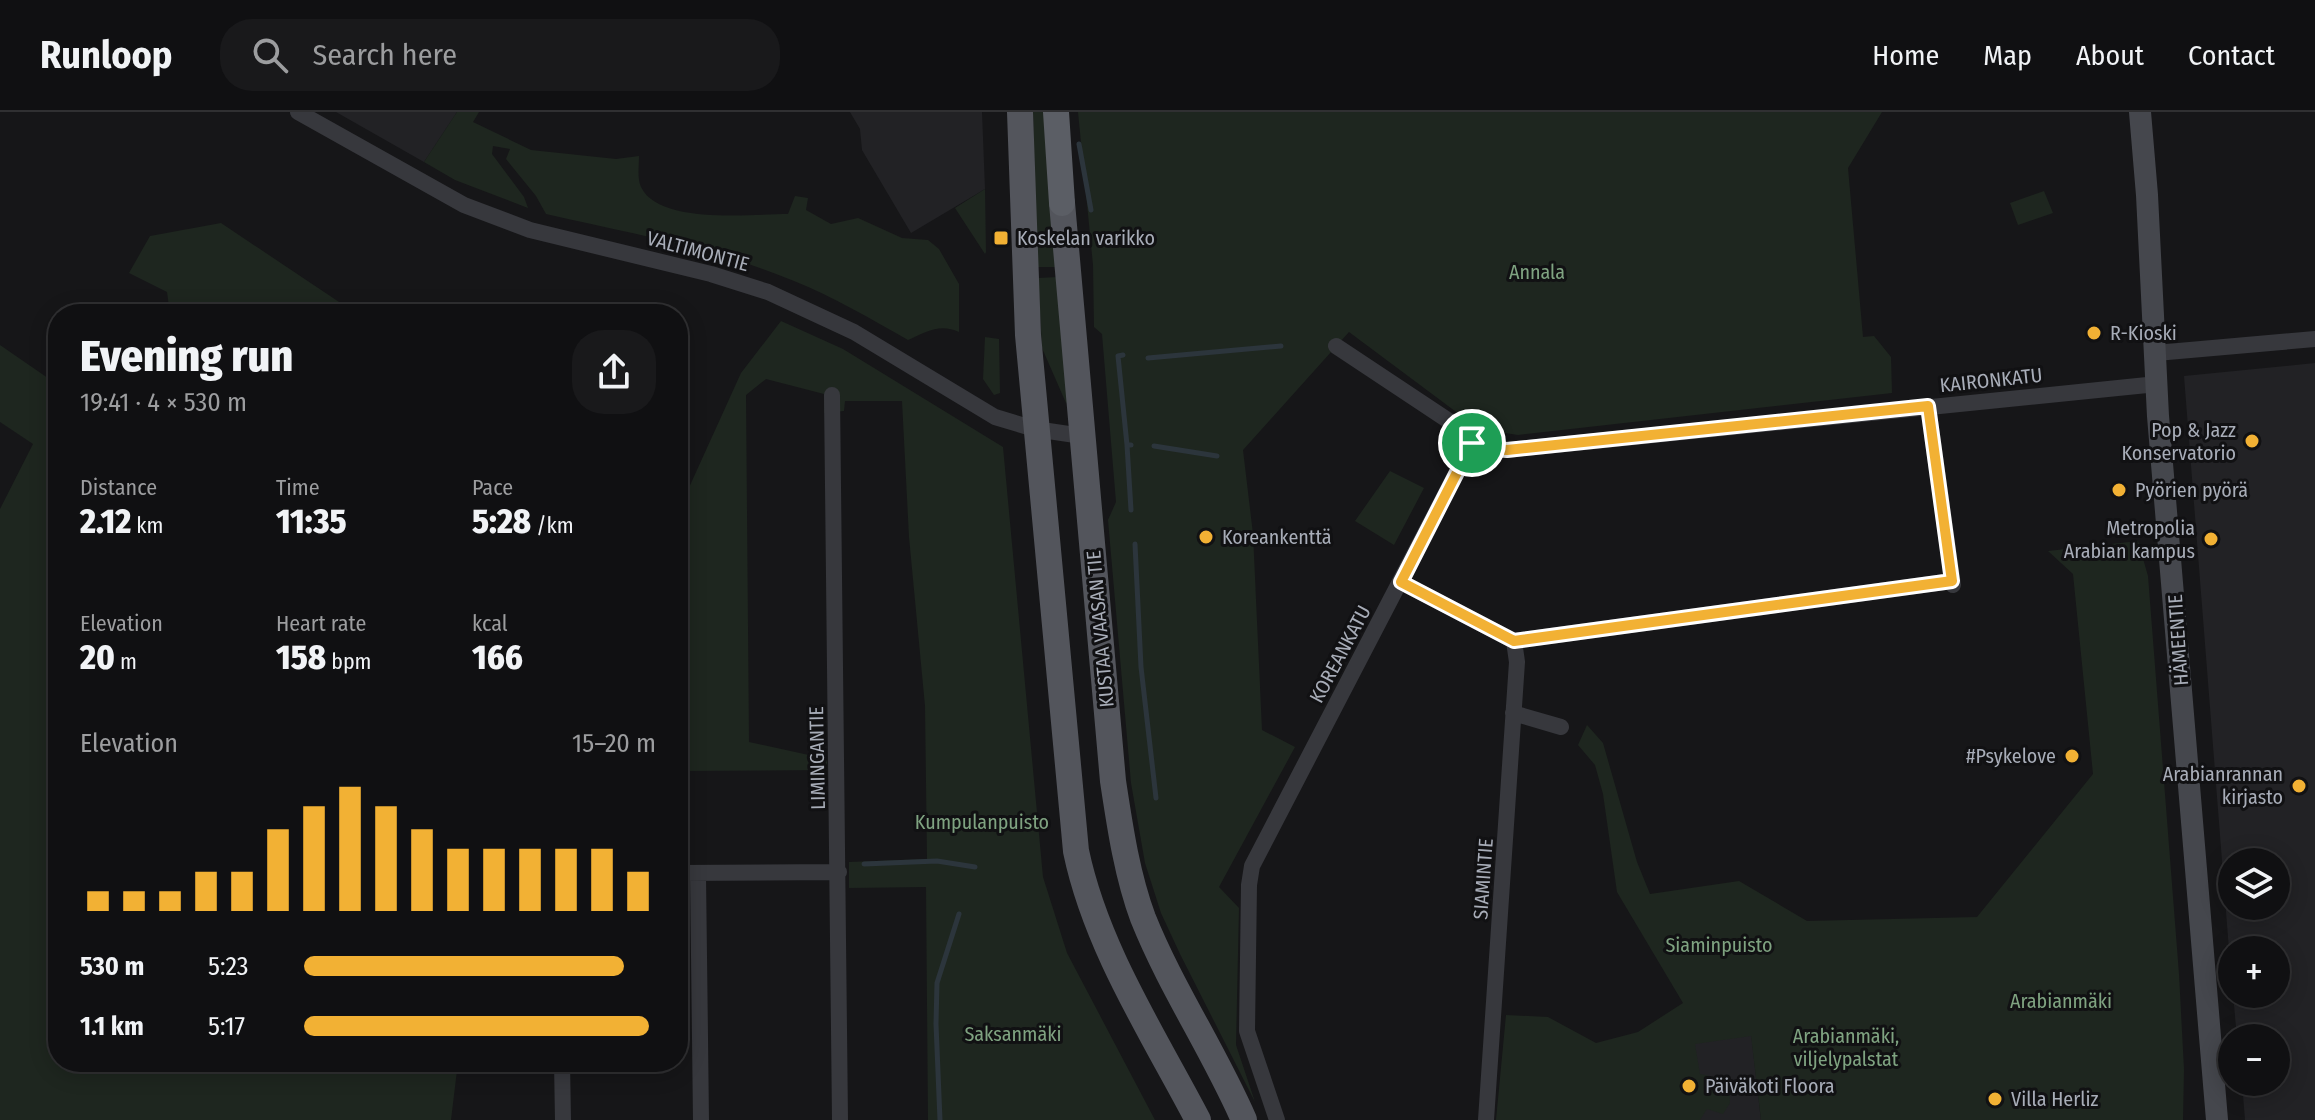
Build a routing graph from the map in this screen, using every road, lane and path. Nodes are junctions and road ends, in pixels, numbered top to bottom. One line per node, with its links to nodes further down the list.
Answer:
1 (298, 112): 12 (street, VALTIMONTIE)
2 (1020, 112): 12 (main road)
3 (1056, 112): 5 (highway, KUSTAA VAASAN TIE)
4 (2140, 112): 8 (main road, HÄMEENTIE)
5 (1062, 203): 13 (main road, KUSTAA VAASAN TIE)
6 (2315, 339): 8 (street)
7 (1336, 346): 14 (street)
8 (2156, 353): 9 (main road, HÄMEENTIE)
9 (2157, 384): 11 (street, KAIRONKATU); 30 (main road, HÄMEENTIE)
10 (832, 395): 19 (street, LIMINGANTIE)
11 (1928, 406): 14 (street, KAIRONKATU); 16 (street)
12 (1035, 429): 13 (street, VALTIMONTIE); 26 (main road)
13 (1082, 436): 27 (main road, KUSTAA VAASAN TIE)
14 (1472, 443): 15 (street, KOREANKATU)
15 (1401, 582): 16 (street); 28 (street, KOREANKATU)
16 (1514, 641): 17 (street, SIAMINTIE)
17 (1513, 713): 18 (street); 29 (street, SIAMINTIE)
18 (1561, 727)
19 (839, 872): 21 (street); 25 (street, LIMINGANTIE)
20 (688, 873): 21 (street)
21 (698, 873): 24 (street)
22 (562, 1072): 23 (street)
23 (563, 1120)
24 (701, 1120)
25 (840, 1120)
26 (1198, 1120)
27 (1244, 1120)
28 (1277, 1120)
29 (1486, 1120)
30 (2217, 1120)

